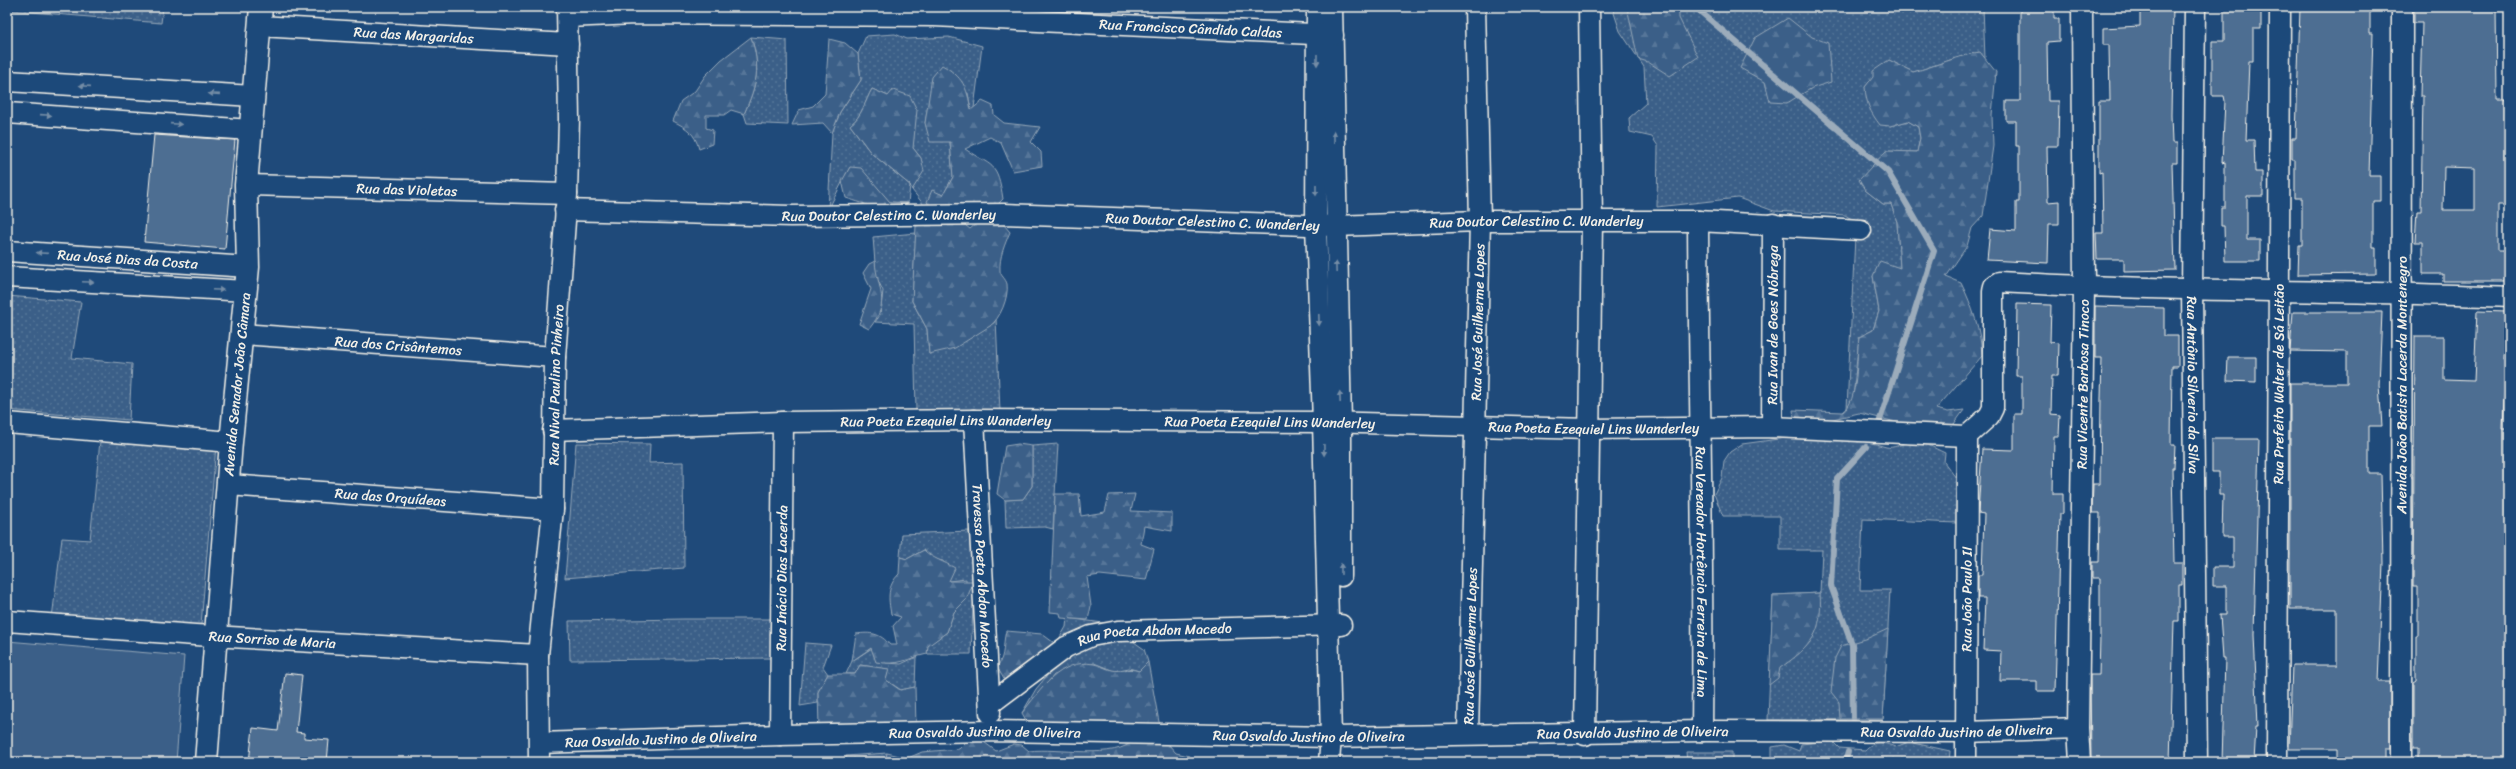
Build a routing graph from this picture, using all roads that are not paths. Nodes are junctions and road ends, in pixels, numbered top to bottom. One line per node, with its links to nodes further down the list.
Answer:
1 (1316, 7): 12 (street)
2 (1332, 7): 12 (street)
3 (1475, 7): 20 (street, Rua José Guilherme Lopes)
4 (1589, 7): 21 (street)
5 (2082, 7): 30 (street, Rua Vicente Barbosa Tinoco)
6 (2195, 7): 31 (street, Rua Antônio Silverio da Silva)
7 (2280, 7): 32 (street, Rua Prefeito Walter de Sá Leitão)
8 (2402, 7): 34 (street, Avenida João Batista Lacerda Montenegro)
9 (635, 10): 10 (street, Rua Francisco Cândido Caldas); 12 (street, Rua Francisco Cândido Caldas)
10 (568, 12): 13 (street, Rua Nival Paulino Pinheiro)
11 (260, 16): 13 (street, Rua das Margaridas); 15 (main road, Avenida Senador João Câmara)
12 (1325, 35): 23 (street, one-way to 23); 25 (street, one-way to 12)
13 (568, 44): 19 (street, Rua Nival Paulino Pinheiro)
14 (7, 81): 15 (street, one-way to 14)
15 (253, 96): 17 (main road, Avenida Senador João Câmara)
16 (7, 113): 17 (street, one-way to 17)
17 (251, 130): 18 (main road, Avenida Senador João Câmara)
18 (246, 185): 19 (street, Rua das Violetas); 28 (main road, Avenida Senador João Câmara)
19 (566, 202): 23 (street, Rua Doutor Celestino C. Wanderley); 37 (street, Rua Nival Paulino Pinheiro)
20 (1480, 221): 21 (street, Rua Doutor Celestino C. Wanderley); 25 (street, Rua Doutor Celestino C. Wanderley); 42 (street, Rua José Guilherme Lopes)
21 (1592, 221): 22 (street, Rua Doutor Celestino C. Wanderley); 45 (street)
22 (1698, 221): 24 (street, Rua Doutor Celestino C. Wanderley); 44 (street, Rua Vereador Hortêncio Ferreira de Lima)
23 (1316, 224): 25 (street, Rua Doutor Celestino C. Wanderley); 40 (street, one-way to 40)
24 (1773, 224): 26 (street, Rua Doutor Celestino C. Wanderley); 43 (street, Rua Ivan de Goes Nóbrega)
25 (1335, 226): 40 (street, one-way to 25)
26 (1861, 230)
27 (7, 251): 28 (street, Rua José Dias da Costa, one-way to 27)
28 (248, 267): 33 (main road, Avenida Senador João Câmara)
29 (7, 277): 33 (street, Rua José Dias da Costa, one-way to 33)
30 (2084, 287): 31 (street); 47 (street); 56 (street, Rua Vicente Barbosa Tinoco)
31 (2192, 289): 32 (street); 70 (street, Rua Antônio Silverio da Silva)
32 (2279, 290): 34 (street); 71 (street, Rua Prefeito Walter de Sá Leitão)
33 (246, 291): 36 (main road, Avenida Senador João Câmara)
34 (2402, 292): 35 (street); 72 (street, Avenida João Batista Lacerda Montenegro)
35 (2509, 296)
36 (242, 334): 37 (street, Rua dos Crisântemos); 48 (main road, Avenida Senador João Câmara)
37 (556, 357): 46 (street, Rua Nival Paulino Pinheiro)
38 (974, 420): 39 (street, Rua Poeta Ezequiel Lins Wanderley); 40 (street, Rua Poeta Ezequiel Lins Wanderley); 55 (street, Travessa Poeta Abdon Macedo)
39 (783, 422): 46 (street, Rua Poeta Ezequiel Lins Wanderley); 61 (street, Rua Inácio Dias Lacerda)
40 (1332, 422): 42 (street, Rua Poeta Ezequiel Lins Wanderley); 52 (street)
41 (7, 423): 48 (street)
42 (1477, 426): 45 (street, Rua Poeta Ezequiel Lins Wanderley); 60 (street, Rua José Guilherme Lopes)
43 (1772, 427): 44 (street, Rua Poeta Ezequiel Lins Wanderley); 47 (street, Rua Poeta Ezequiel Lins Wanderley)
44 (1699, 428): 45 (street, Rua Poeta Ezequiel Lins Wanderley); 57 (street, Rua Vereador Hortêncio Ferreira de Lima)
45 (1590, 429): 62 (street)
46 (553, 430): 50 (street, Rua Nival Paulino Pinheiro)
47 (1968, 436): 59 (street, Rua João Paulo II)
48 (232, 442): 49 (main road, Avenida Senador João Câmara)
49 (229, 485): 50 (street, Rua das Orquídeas); 53 (main road, Avenida Senador João Câmara)
50 (553, 509): 54 (street, Rua Nival Paulino Pinheiro)
51 (7, 621): 53 (street, Rua Sorriso de Maria)
52 (1335, 625): 55 (street, Rua Poeta Abdon Macedo); 63 (street)
53 (216, 636): 54 (street, Rua Sorriso de Maria); 66 (main road, Avenida Senador João Câmara)
54 (538, 655): 64 (street, Rua Nival Paulino Pinheiro)
55 (990, 704): 58 (street, Travessa Poeta Abdon Macedo)
56 (2078, 728): 59 (street, Rua Osvaldo Justino de Oliveira); 69 (street, Rua Vicente Barbosa Tinoco)
57 (1702, 731): 59 (street, Rua Osvaldo Justino de Oliveira); 62 (street, Rua Osvaldo Justino de Oliveira)
58 (991, 732): 61 (street, Rua Osvaldo Justino de Oliveira); 63 (street, Rua Osvaldo Justino de Oliveira)
59 (1966, 732): 65 (street, Rua João Paulo II)
60 (1468, 734): 62 (street, Rua Osvaldo Justino de Oliveira); 63 (street, Rua Osvaldo Justino de Oliveira)
61 (780, 735): 64 (street, Rua Osvaldo Justino de Oliveira)
62 (1585, 735)
63 (1337, 736): 67 (street); 68 (street)
64 (540, 753)
65 (1968, 759)
66 (206, 762)
67 (1329, 762)
68 (1341, 762)
69 (2080, 762)
70 (2196, 762)
71 (2277, 762)
72 (2401, 762)

